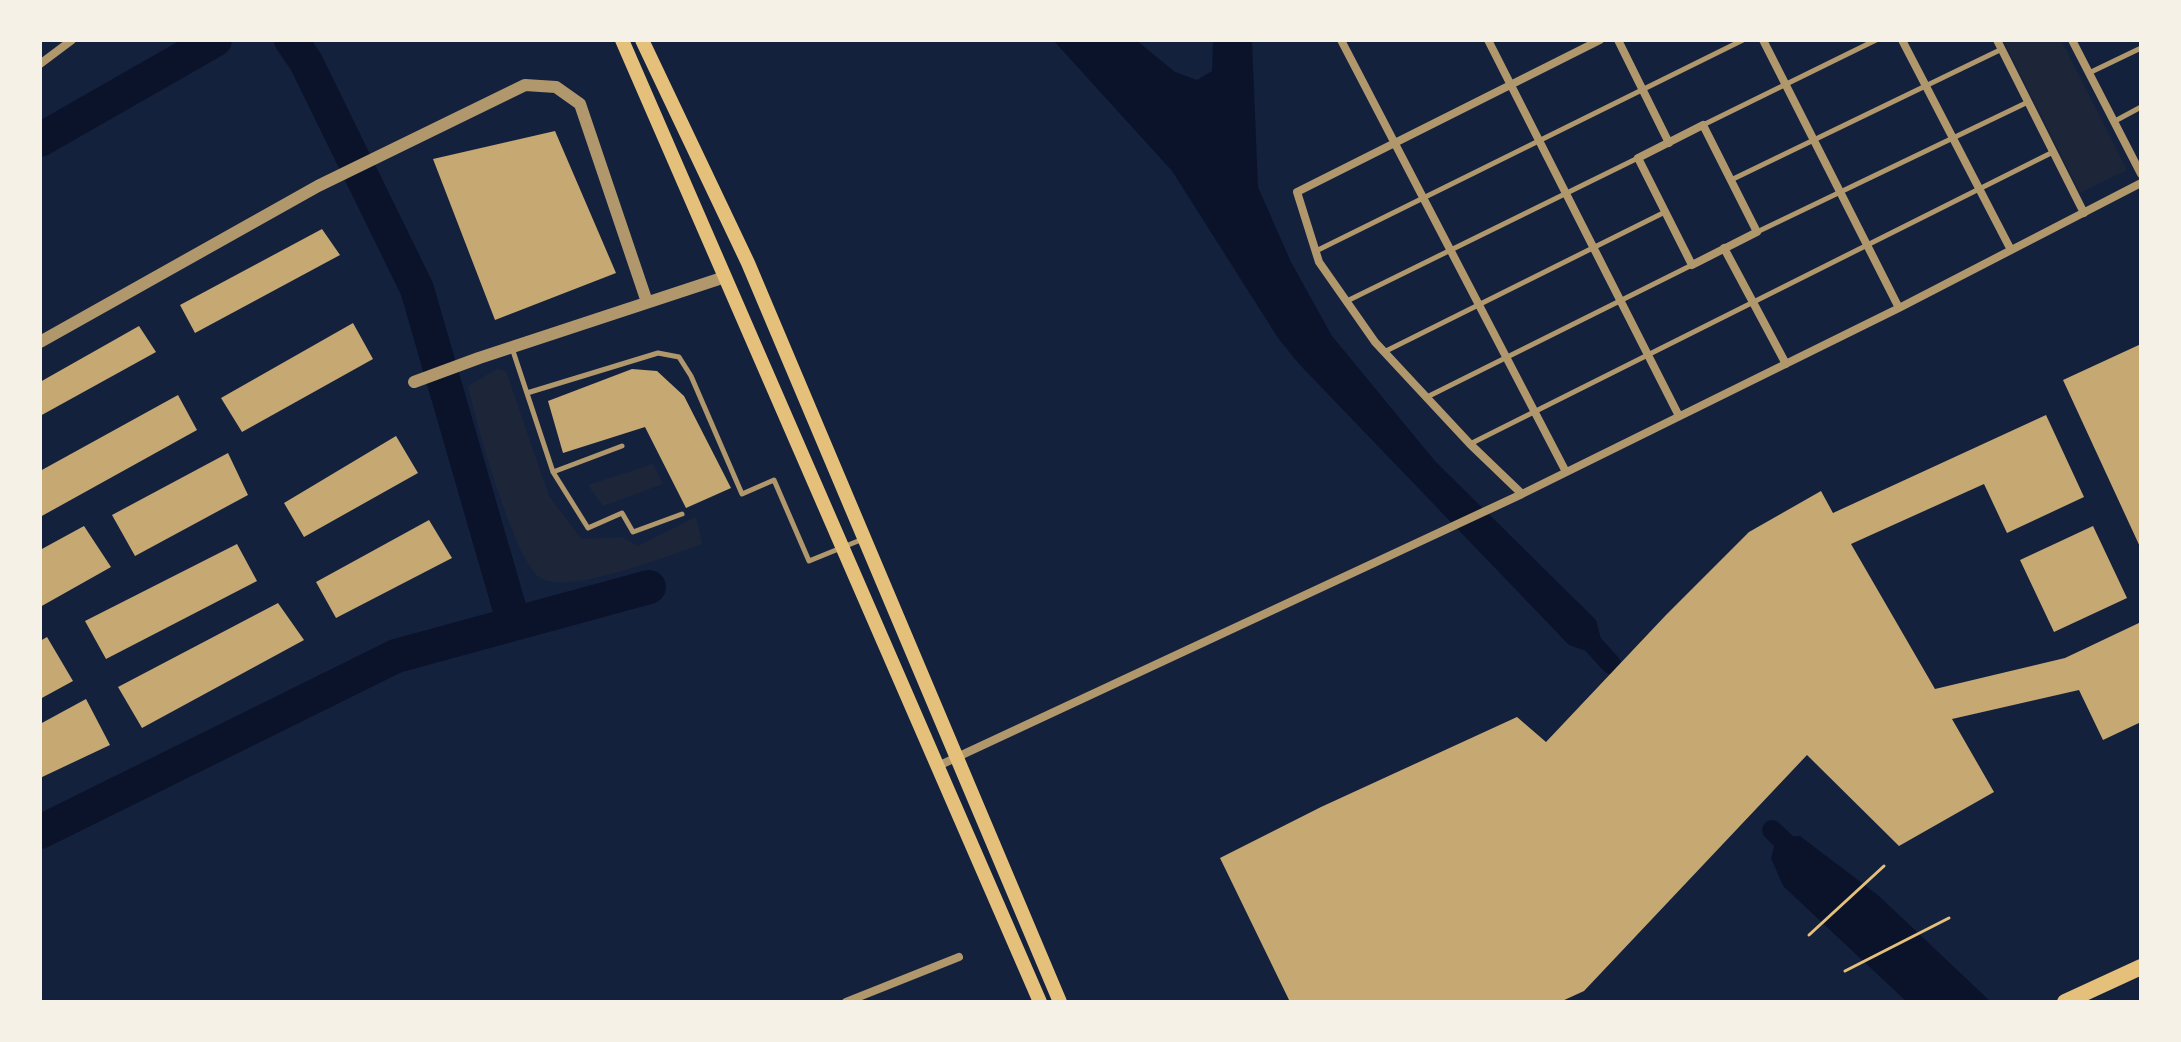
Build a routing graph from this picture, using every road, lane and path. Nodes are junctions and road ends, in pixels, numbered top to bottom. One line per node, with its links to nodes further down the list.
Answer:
1 (72, 40): 16 (street)
2 (1488, 40): 18 (street)
3 (1600, 40): 18 (street)
4 (1618, 40): 21 (street)
5 (1743, 40): 21 (lane)
6 (1763, 40): 19 (street)
7 (1876, 40): 19 (lane)
8 (1902, 40): 20 (street)
9 (1997, 40): 15 (street)
10 (2072, 40): 17 (street)
11 (1344, 41): 29 (street)
12 (623, 42): 50 (main road)
13 (643, 42): 74 (main road)
14 (2141, 48): 17 (lane)
15 (2002, 49): 20 (lane); 22 (street)
16 (40, 64)
17 (2089, 73): 24 (street)
18 (1510, 85): 28 (street); 29 (street)
19 (1786, 85): 25 (lane); 27 (street)
20 (1926, 86): 26 (street); 27 (lane)
21 (1642, 90): 28 (lane); 30 (street)
22 (2028, 102): 26 (lane); 31 (street)
23 (2141, 107): 24 (lane)
24 (2114, 121): 33 (street)
25 (1703, 125): 30 (street); 34 (street)
26 (1953, 138): 36 (street); 37 (lane)
27 (1814, 140): 34 (lane); 37 (street)
28 (1539, 141): 38 (street); 39 (lane)
29 (1394, 143): 39 (street); 47 (street)
30 (1669, 143): 32 (street)
31 (2053, 152): 36 (lane); 41 (street)
32 (1638, 158): 38 (lane); 40 (street)
33 (2141, 174)
34 (1731, 180): 42 (street)
35 (2141, 183): 41 (street)
36 (1979, 189): 43 (lane); 46 (street)
37 (1841, 192): 42 (lane); 43 (street)
38 (1566, 193): 44 (street); 48 (lane)
39 (1423, 198): 47 (lane); 48 (street)
40 (1665, 212): 44 (lane); 49 (street)
41 (2084, 213): 46 (street)
42 (1757, 232): 45 (street)
43 (1867, 245): 54 (lane); 56 (street)
44 (1593, 248): 51 (street); 55 (lane)
45 (1724, 248): 49 (street); 54 (street)
46 (2011, 250): 56 (street)
47 (1316, 251): 52 (street)
48 (1450, 251): 52 (lane); 55 (street)
49 (1692, 265): 51 (lane)
50 (725, 277): 53 (street); 75 (main road)
51 (1620, 300): 60 (street); 61 (lane)
52 (1347, 301): 59 (street)
53 (647, 302): 57 (street); 58 (street)
54 (1753, 302): 60 (lane); 62 (street)
55 (1478, 305): 59 (lane); 61 (street)
56 (1899, 308): 62 (street)
57 (40, 342)
58 (512, 347): 63 (street); 64 (lane)
59 (1384, 352): 65 (street)
60 (1648, 355): 66 (lane); 67 (street)
61 (1506, 358): 65 (lane); 66 (street)
62 (1786, 364): 67 (street)
63 (414, 382)
64 (527, 393): 70 (lane); 75 (lane)
65 (1426, 397): 68 (street)
66 (1534, 412): 68 (lane); 71 (street)
67 (1679, 416): 71 (street)
68 (1470, 444): 72 (street)
69 (622, 446): 70 (lane)
70 (553, 472): 73 (lane)
71 (1566, 472): 72 (street)
72 (1522, 494): 76 (street)
73 (682, 514)
74 (864, 539): 75 (lane); 76 (main road)
75 (843, 548): 77 (main road)
76 (955, 757): 77 (street); 86 (main road)
77 (938, 766): 85 (main road)
78 (1884, 866): 80 (path)
79 (1949, 918): 83 (path)
80 (1809, 935)
81 (959, 957): 84 (street)
82 (2141, 967): 87 (highway)
83 (1845, 971)
84 (846, 1002)
85 (1040, 1002)
86 (1060, 1002)
87 (2065, 1002)

